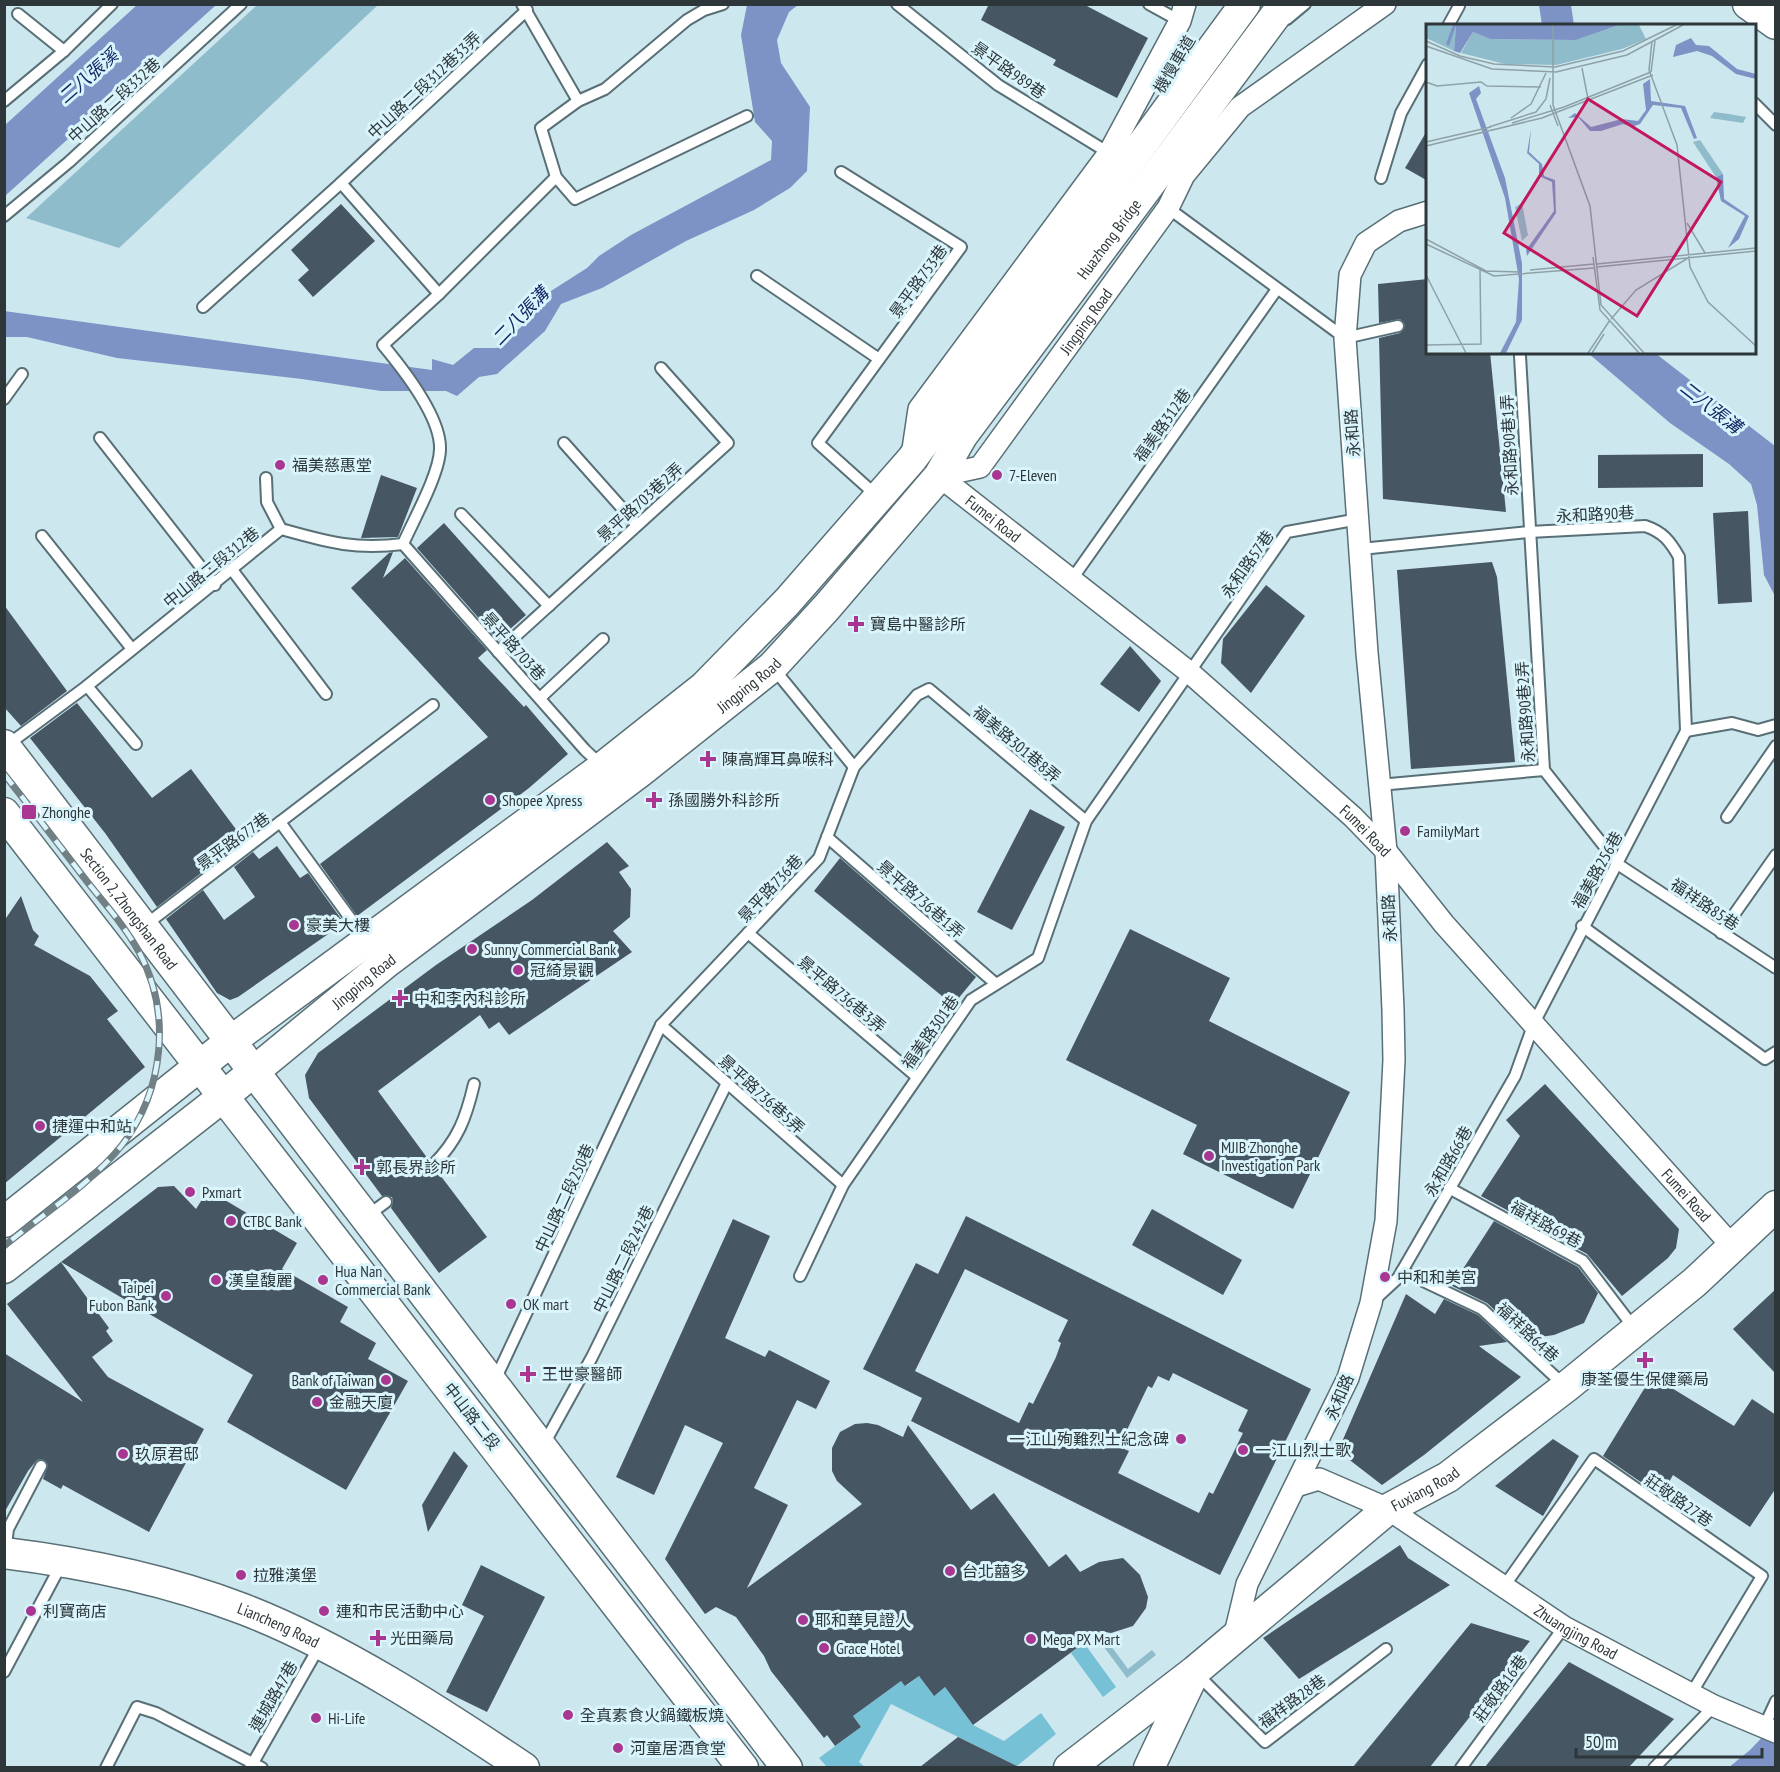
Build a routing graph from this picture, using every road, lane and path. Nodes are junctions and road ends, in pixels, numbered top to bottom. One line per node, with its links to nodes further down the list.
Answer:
1 (112, 4): 17 (lane)
2 (241, 4): 33 (lane, 中山路二段332巷)
3 (723, 4): 12 (lane)
4 (897, 4): 26 (lane, 景平路989巷)
5 (1149, 4): 13 (lane)
6 (1245, 4): 25 (main road, Huazhong Bridge)
7 (1284, 4): 18 (main road, Huazhong Bridge)
8 (1305, 4): 18 (lane)
9 (1386, 4): 31 (street, Jingping Road)
10 (1459, 6): 16 (lane)
11 (524, 7): 21 (lane, 中山路二段312巷33弄); 30 (lane, 中山路二段312巷33弄)
12 (701, 8): 21 (lane)
13 (1182, 13): 26 (street)
14 (18, 14): 17 (lane)
15 (1216, 24): 25 (lane, 機慢車道)
16 (1449, 24)
17 (64, 51): 20 (lane)
18 (1248, 51): 45 (main road, Huazhong Bridge)
19 (1426, 68): 28 (lane)
20 (4, 101)
21 (578, 101): 29 (lane)
22 (1756, 104): 24 (lane)
23 (747, 116): 29 (lane)
24 (1776, 125)
25 (1146, 139): 45 (main road, Huazhong Bridge)
26 (1109, 153): 48 (street)
27 (841, 172): 41 (lane, 景平路753巷)
28 (1379, 175)
29 (556, 177): 36 (lane)
30 (341, 183): 36 (lane); 37 (lane, 中山路二段312巷33弄)
31 (1168, 208): 35 (lane); 49 (street, Jingping Road)
32 (1426, 213): 39 (street, 永和路)
33 (4, 216)
34 (757, 276): 41 (lane)
35 (1276, 289): 39 (lane); 61 (lane, 福美路312巷)
36 (439, 294): 58 (lane)
37 (203, 307)
38 (1398, 326): 39 (lane)
39 (1345, 338): 53 (street, 永和路)
40 (1520, 356): 56 (lane, 永和路90巷1弄)
41 (879, 359): 51 (lane, 景平路753巷)
42 (661, 368): 54 (lane, 景平路703巷2弄)
43 (22, 374): 44 (lane)
44 (4, 399)
45 (951, 429): 48 (main road, Jingping Road); 49 (main road, Huazhong Bridge)
46 (100, 438): 62 (lane)
47 (564, 443): 54 (lane)
48 (912, 459): 51 (main road, Jingping Road)
49 (939, 476): 61 (street, Fumei Road); 67 (main road, Jingping Road)
50 (266, 478): 55 (lane)
51 (877, 497): 78 (main road, Jingping Road)
52 (461, 514): 63 (lane)
53 (1359, 519): 59 (street, 永和路); 68 (lane, 永和路57巷)
54 (638, 525): 63 (lane, 景平路703巷2弄)
55 (281, 529): 58 (lane, 中山路二段312巷); 60 (lane, 中山路二段312巷)
56 (1529, 532): 59 (lane, 永和路90巷); 74 (lane, 永和路90巷); 80 (lane, 永和路90巷2弄)
57 (42, 536): 65 (lane)
58 (403, 544): 66 (lane, 景平路703巷)
59 (1361, 549): 81 (street, 永和路)
60 (232, 571): 62 (lane, 中山路二段312巷); 70 (lane)
61 (1072, 579): 68 (street, Fumei Road)
62 (214, 585): 65 (lane, 中山路二段312巷)
63 (549, 606): 66 (lane, 景平路703巷2弄)
64 (603, 639): 71 (lane)
65 (132, 649): 69 (lane, 中山路二段312巷)
66 (498, 652): 71 (lane, 景平路703巷)
67 (772, 666): 79 (lane); 102 (main road, Jingping Road)
68 (1189, 672): 84 (lane, 福美路301巷); 87 (street, Fumei Road)
69 (87, 686): 75 (lane); 76 (lane, 中山路二段312巷)
70 (326, 694)
71 (540, 698): 78 (lane, 景平路703巷)
72 (433, 705): 85 (lane)
73 (1776, 725): 74 (lane)
74 (1686, 731): 89 (lane, 福美路256巷)
75 (135, 744)
76 (5, 745): 90 (main road, Section 2, Zhongshan Road)
77 (1776, 746): 83 (lane)
78 (603, 767): 94 (main road, Jingping Road)
79 (854, 767): 84 (lane, 福美路301巷8弄); 86 (lane, 景平路736巷)
80 (1544, 770): 81 (lane); 89 (lane, 永和路90巷2弄)
81 (1378, 785): 87 (street, 永和路)
82 (4, 813): 101 (main road)
83 (1727, 817)
84 (1086, 821): 96 (lane, 福美路301巷)
85 (280, 822): 90 (lane, 景平路677巷); 94 (lane, 景平路677巷)
86 (827, 837): 92 (lane, 景平路736巷); 96 (lane, 景平路736巷1弄)
87 (1386, 851): 97 (street, Fumei Road); 116 (street, 永和路)
88 (1776, 855): 93 (lane)
89 (1619, 864): 91 (lane, 福美路256巷); 93 (lane, 福祥路85巷)
90 (144, 926): 99 (main road, Section 2, Zhongshan Road)
91 (1582, 926): 97 (lane, 福美路256巷); 100 (lane)
92 (748, 933): 98 (lane, 景平路736巷); 103 (lane, 景平路736巷3弄)
93 (1721, 933): 95 (lane, 福祥路85巷)
94 (367, 941): 99 (main road, Jingping Road)
95 (1776, 968)
96 (996, 984): 103 (lane, 福美路301巷)
97 (1534, 1023): 109 (lane, 永和路66巷); 112 (street, Fumei Road)
98 (661, 1025): 104 (lane, 景平路736巷5弄); 118 (lane, 中山路二段250巷)
99 (231, 1041): 101 (main road, Jingping Road); 102 (main road, Section 2, Zhongshan Road)
100 (1776, 1052)
101 (200, 1066): 106 (main road, 中山路二段); 111 (main road, Jingping Road)
102 (254, 1071): 106 (main road, Jingping Road); 118 (main road)
103 (917, 1077): 108 (lane, 福美路301巷)
104 (727, 1083): 108 (lane, 景平路736巷5弄); 120 (lane, 中山路二段242巷)
105 (474, 1084): 107 (lane)
106 (224, 1096): 113 (main road, Jingping Road); 140 (main road, 中山路二段)
107 (433, 1165)
108 (843, 1185): 115 (lane, 福美路301巷)
109 (1449, 1188): 114 (lane, 永和路66巷); 117 (lane, 福祥路69巷)
110 (1776, 1206): 112 (main road, Fuxiang Road)
111 (4, 1222)
112 (1733, 1247): 117 (main road, Fuxiang Road)
113 (4, 1268)
114 (1402, 1271): 116 (lane, 永和路66巷); 119 (lane, 福祥路64巷)
115 (800, 1276)
116 (1371, 1303): 122 (street, 永和路)
117 (1636, 1330): 119 (main road, Fuxiang Road)
118 (493, 1384): 120 (main road)
119 (1566, 1387): 123 (main road, Fuxiang Road)
120 (542, 1448): 141 (main road)
121 (41, 1466): 124 (lane)
122 (1296, 1486): 123 (street, Zhuangjing Road); 128 (street, 永和路)
123 (1388, 1509): 126 (street, Zhuangjing Road); 128 (main road, Fuxiang Road)
124 (4, 1553): 125 (main road, Liancheng Road)
125 (64, 1560): 129 (main road, Liancheng Road); 132 (lane)
126 (1505, 1586): 127 (street, Zhuangjing Road); 133 (lane, 莊敬路27巷)
127 (1564, 1627): 133 (street, Zhuangjing Road); 144 (lane, 莊敬路16巷)
128 (1234, 1638): 131 (main road, Fuxiang Road)
129 (321, 1644): 137 (lane, 連城路47巷); 139 (main road, Liancheng Road)
130 (1386, 1649): 131 (lane, 福祥路28巷)
131 (1195, 1671): 142 (main road, Fuxiang Road); 143 (main road)
132 (4, 1672)
133 (1691, 1694): 135 (street, Zhuangjing Road)
134 (1776, 1701): 136 (lane)
135 (1714, 1706): 136 (street, Zhuangjing Road); 145 (lane)
136 (1770, 1729)
137 (254, 1766): 138 (lane, 連城路47巷)
138 (106, 1767)
139 (524, 1767)
140 (742, 1767)
141 (787, 1767)
142 (1069, 1767)
143 (1149, 1767)
144 (1461, 1767)
145 (1654, 1767)

